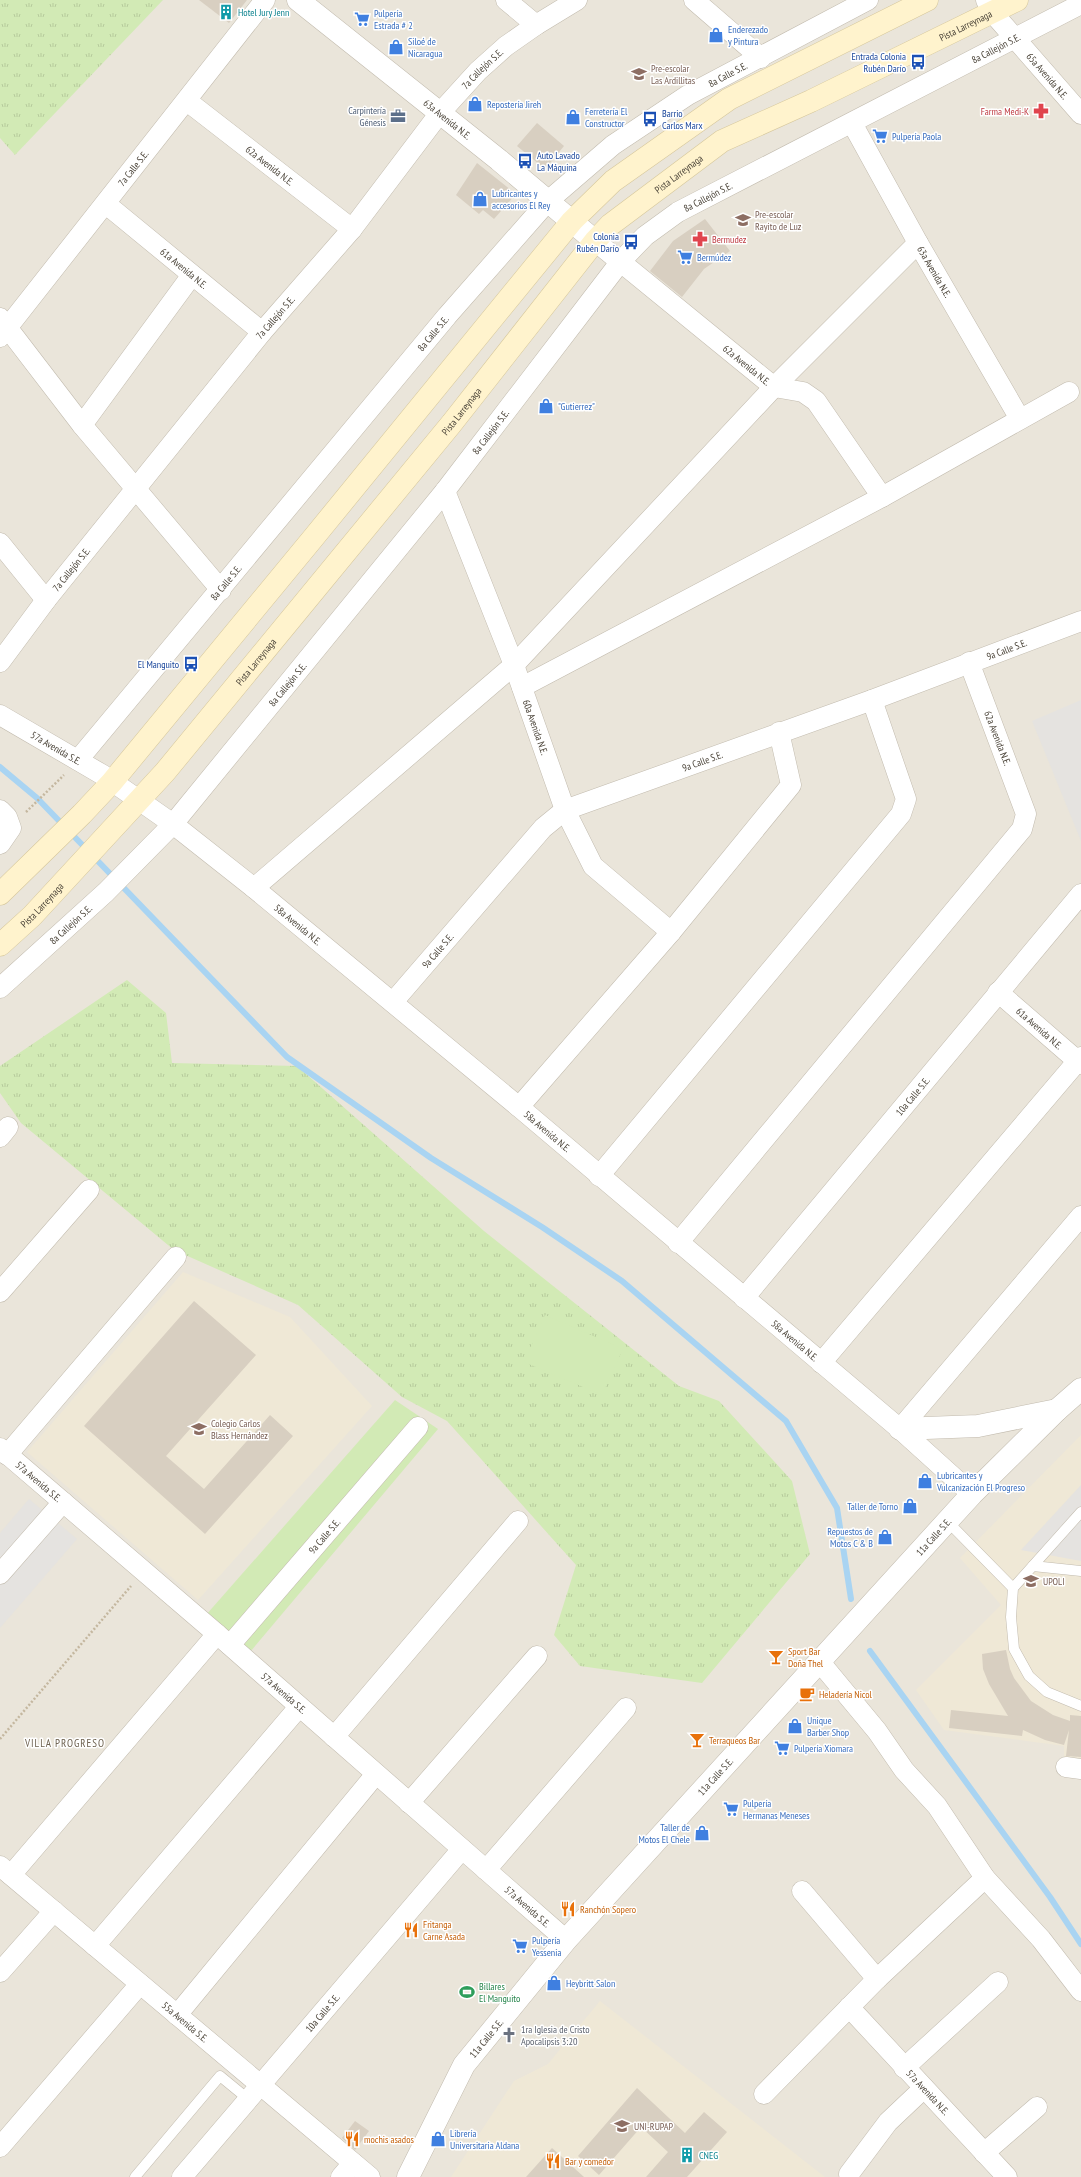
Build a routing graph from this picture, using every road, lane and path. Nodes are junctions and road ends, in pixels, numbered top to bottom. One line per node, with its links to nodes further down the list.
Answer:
1 (265, 0): 14 (street, 7a Calle S.E.)
2 (298, 0): 15 (street, 63a Avenida N.E.)
3 (506, 0): 11 (street)
4 (577, 0): 11 (street, 7a Callejón S.E.)
5 (694, 0): 13 (street)
6 (868, 0): 13 (street, 8a Calle S.E.)
7 (927, 0): 20 (main road)
8 (1017, 0): 10 (main road, Pista Larreynaga)
9 (1081, 4): 12 (street, 8a Callejón S.E.)
10 (989, 6): 12 (street, 65a Avenida N.E.); 22 (main road, Pista Larreynaga)
11 (536, 25): 15 (street, 7a Callejón S.E.)
12 (1014, 38): 16 (street, 65a Avenida N.E.); 17 (street, 8a Callejón S.E.)
13 (761, 58): 18 (street, 8a Calle S.E.)
14 (187, 101): 19 (street, 7a Calle S.E.); 21 (street, 62a Avenida N.E.)
15 (439, 114): 18 (street, 63a Avenida N.E.); 21 (street, 7a Callejón S.E.)
16 (1081, 114)
17 (852, 123): 23 (street, 63a Avenida N.E.); 24 (street, 8a Callejón S.E.)
18 (548, 201): 20 (street, 63a Avenida N.E.); 36 (street, 8a Calle S.E.)
19 (106, 204): 25 (street, 61a Avenida N.E.); 26 (street, 7a Calle S.E.)
20 (572, 221): 22 (street, 63a Avenida N.E.); 47 (main road)
21 (352, 229): 27 (street, 7a Callejón S.E.)
22 (595, 241): 24 (street, 62a Avenida N.E.); 49 (main road, Pista Larreynaga)
23 (918, 243): 28 (street); 30 (street, 63a Avenida N.E.)
24 (621, 261): 28 (street, 62a Avenida N.E.); 33 (street, 8a Callejón S.E.)
25 (192, 275): 27 (street, 61a Avenida N.E.); 31 (street)
26 (2, 328): 31 (street)
27 (262, 332): 32 (street, 7a Callejón S.E.)
28 (774, 387): 34 (street, 62a Avenida N.E.); 41 (street)
29 (1068, 392): 30 (street)
30 (1020, 419): 34 (street)
31 (82, 425): 32 (street)
32 (135, 490): 36 (street); 37 (street, 7a Callejón S.E.)
33 (445, 491): 41 (street, 60a Avenida N.E.); 53 (street, 8a Callejón S.E.)
34 (882, 497): 42 (street)
35 (0, 543): 37 (street)
36 (221, 590): 46 (street, 8a Calle S.E.)
37 (46, 600): 39 (street, 7a Callejón S.E.)
38 (1081, 621): 40 (street, 9a Calle S.E.)
39 (0, 662)
40 (969, 662): 43 (street, 9a Calle S.E.); 68 (street, 62a Avenida N.E.)
41 (514, 665): 42 (street, 60a Avenida N.E.); 56 (street)
42 (522, 686): 51 (street, 60a Avenida N.E.)
43 (872, 700): 45 (street, 9a Calle S.E.); 65 (street)
44 (0, 715): 46 (street, 57a Avenida S.E.)
45 (779, 732): 51 (street, 9a Calle S.E.); 58 (street)
46 (78, 760): 47 (street, 57a Avenida S.E.)
47 (112, 782): 49 (street, 58a Avenida N.E.); 55 (main road)
48 (53, 786): 52 (path)
49 (140, 801): 53 (street, 58a Avenida N.E.); 59 (main road, Pista Larreynaga)
50 (0, 810): 54 (street)
51 (565, 810): 58 (street, 60a Avenida N.E.); 62 (street, 9a Calle S.E.)
52 (26, 812)
53 (173, 824): 56 (street, 58a Avenida N.E.); 60 (street, 8a Callejón S.E.)
54 (0, 844)
55 (3, 888)
56 (254, 888): 62 (street, 58a Avenida N.E.)
57 (1081, 894): 61 (street, 10a Calle S.E.)
58 (671, 932): 64 (street)
59 (0, 945)
60 (0, 988)
61 (998, 992): 63 (street, 61a Avenida N.E.); 71 (street, 10a Calle S.E.)
62 (393, 1002): 64 (street, 58a Avenida N.E.)
63 (1080, 1061): 72 (street)
64 (519, 1107): 65 (street, 58a Avenida N.E.)
65 (598, 1176): 68 (street, 58a Avenida N.E.)
66 (89, 1190): 70 (street)
67 (1081, 1216): 76 (street)
68 (678, 1243): 71 (street, 58a Avenida N.E.)
69 (176, 1257): 77 (street)
70 (0, 1292)
71 (744, 1298): 72 (street, 58a Avenida N.E.)
72 (821, 1363): 76 (street, 58a Avenida N.E.)
73 (1081, 1389): 74 (street, 11a Calle S.E.)
74 (1057, 1410): 76 (street); 78 (street, 11a Calle S.E.)
75 (418, 1427): 88 (street, 9a Calle S.E.)
76 (900, 1429): 78 (street, 58a Avenida N.E.)
77 (4, 1452): 79 (street, 57a Avenida S.E.)
78 (972, 1494): 82 (street, 11a Calle S.E.)
79 (62, 1502): 84 (street, 57a Avenida S.E.); 86 (street)
80 (1081, 1512): 83 (lane)
81 (518, 1521): 94 (street)
82 (947, 1521): 87 (lane); 90 (street, 11a Calle S.E.)
83 (1033, 1566): 85 (lane); 87 (lane)
84 (143, 1571): 88 (street, 57a Avenida S.E.); 95 (path)
85 (1081, 1571)
86 (0, 1574)
87 (1013, 1588): 91 (lane)
88 (223, 1639): 92 (street, 57a Avenida S.E.); 100 (street, 9a Calle S.E.)
89 (537, 1656): 97 (street)
90 (819, 1661): 101 (street); 104 (street, 11a Calle S.E.)
91 (1081, 1706)
92 (299, 1707): 94 (street, 57a Avenida S.E.); 105 (street)
93 (626, 1708): 99 (street)
94 (334, 1738): 96 (street, 57a Avenida S.E.)
95 (0, 1739)
96 (376, 1774): 97 (street, 57a Avenida S.E.); 112 (street)
97 (409, 1803): 98 (street, 57a Avenida S.E.)
98 (462, 1849): 99 (street, 57a Avenida S.E.); 115 (street, 10a Calle S.E.)
99 (486, 1870): 104 (street, 57a Avenida S.E.)
100 (5, 1871): 103 (street, 55a Avenida S.E.)
101 (985, 1878): 107 (street); 110 (street)
102 (802, 1891): 107 (street)
103 (54, 1911): 105 (street, 55a Avenida S.E.); 106 (street)
104 (566, 1940): 126 (street, 11a Calle S.E.)
105 (95, 1946): 109 (street, 55a Avenida S.E.)
106 (0, 1972)
107 (877, 1979): 111 (street)
108 (998, 1982): 113 (street)
109 (140, 1984): 112 (street, 55a Avenida S.E.); 118 (street)
110 (1081, 1991)
111 (849, 2007): 113 (street, 57a Avenida N.E.); 116 (street)
112 (177, 2015): 115 (street, 55a Avenida S.E.)
113 (904, 2068): 114 (street, 57a Avenida N.E.)
114 (924, 2088): 119 (street, 57a Avenida N.E.); 121 (street)
115 (254, 2092): 120 (street, 55a Avenida S.E.); 123 (lane); 124 (street, 10a Calle S.E.)
116 (764, 2094)
117 (1037, 2107): 119 (street)
118 (0, 2147)
119 (984, 2153): 122 (street, 57a Avenida N.E.)
120 (347, 2170): 125 (street, 55a Avenida S.E.)
121 (849, 2174)
122 (998, 2175)
123 (135, 2177)
124 (182, 2177)
125 (370, 2177)
126 (408, 2177)

